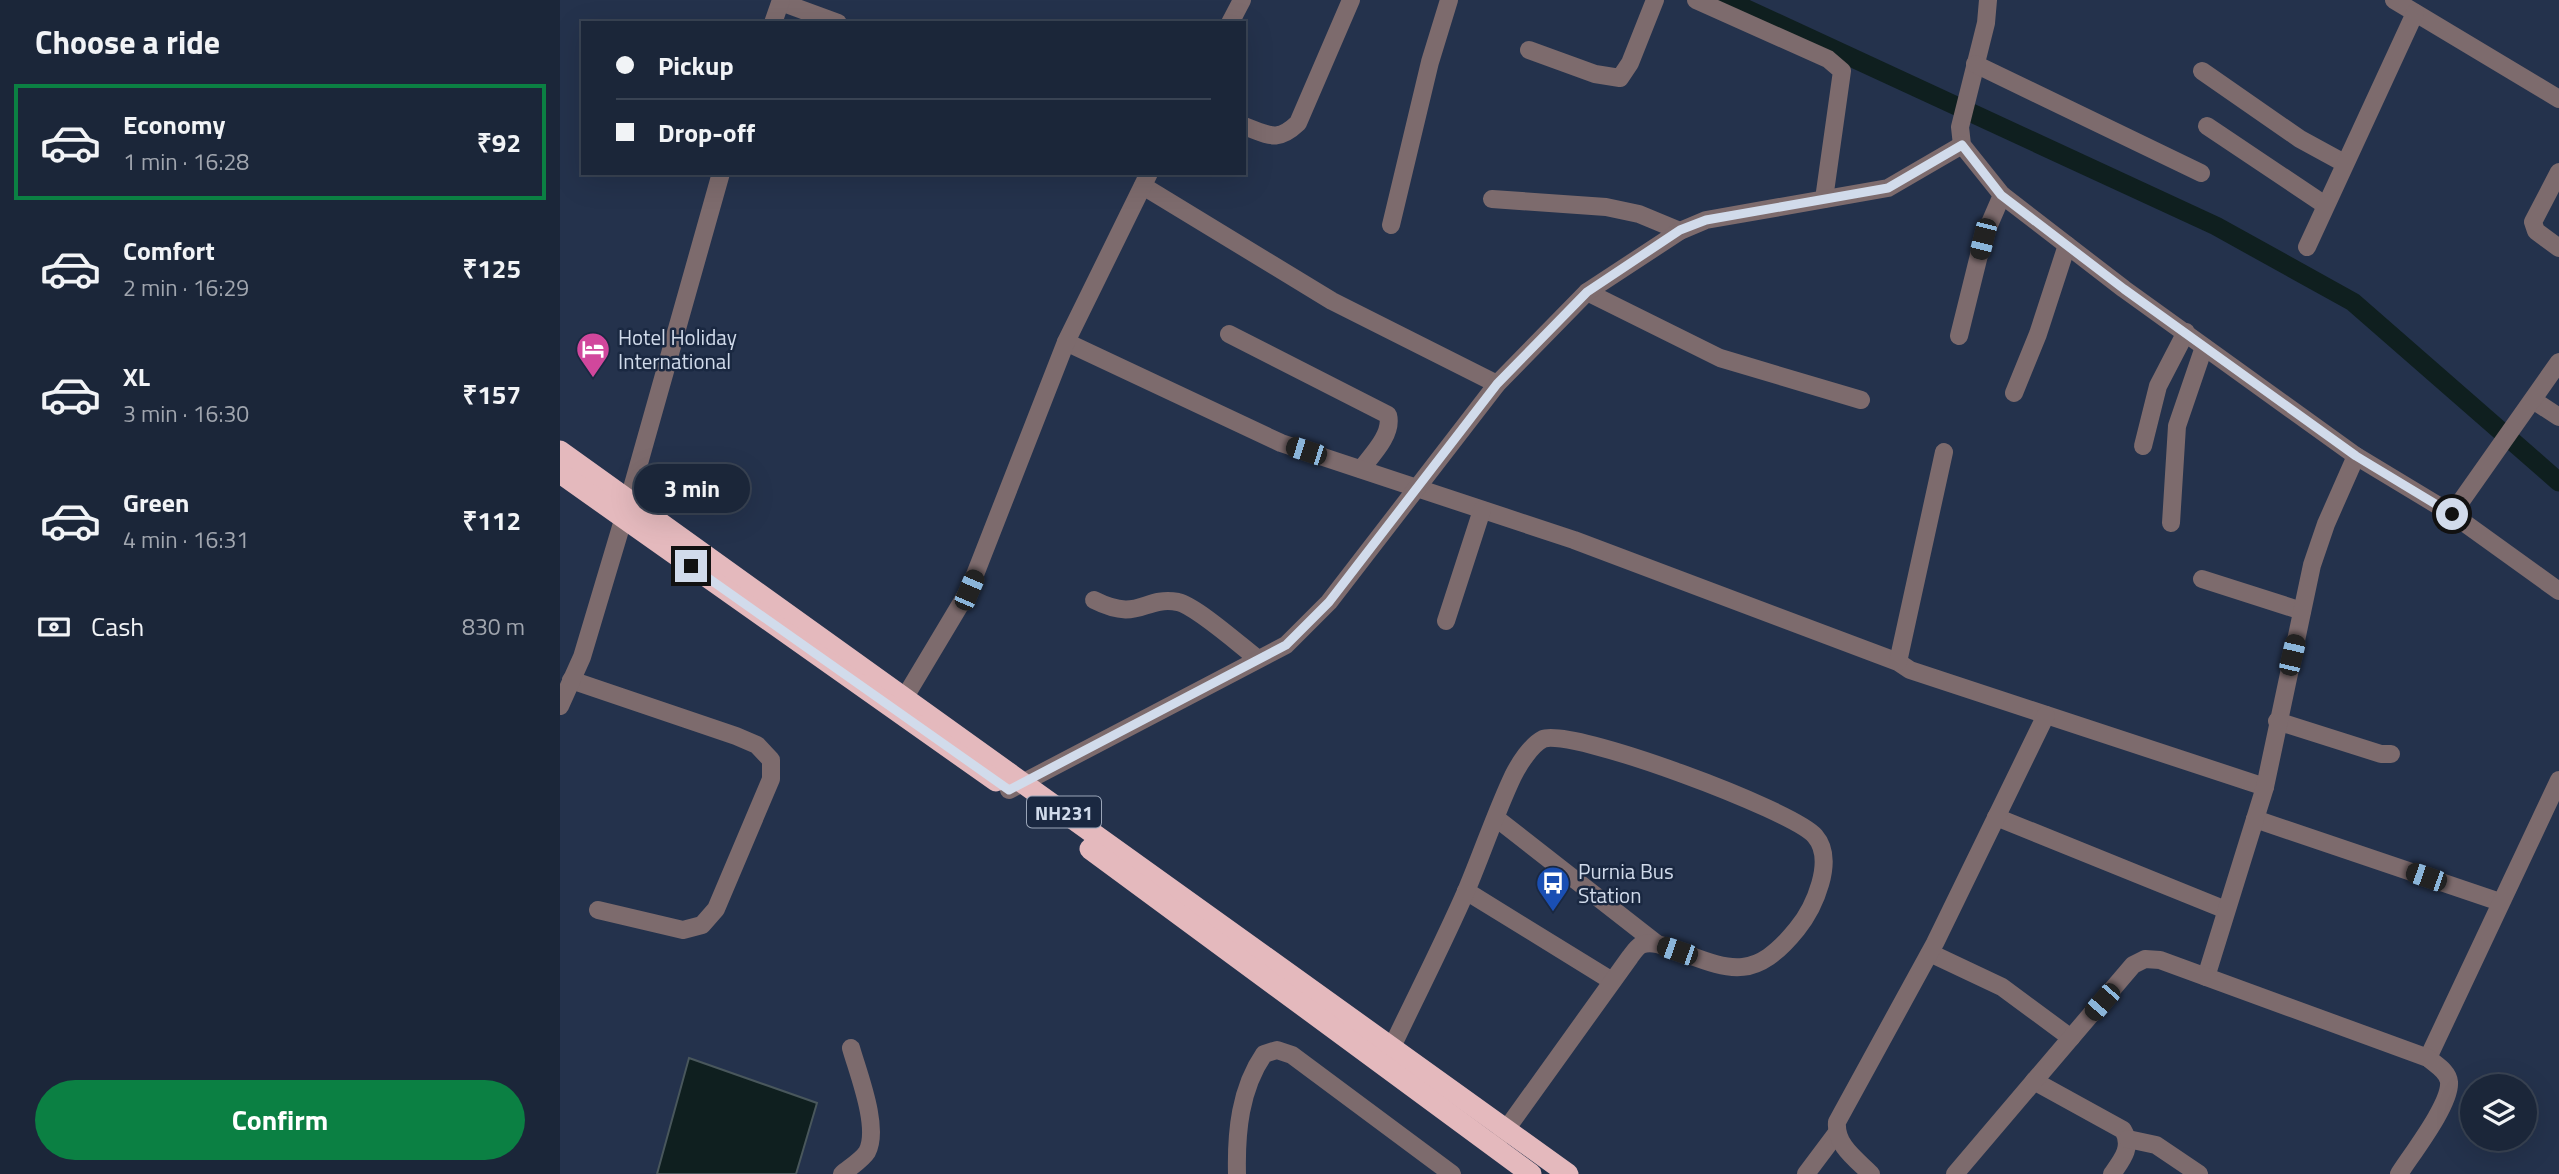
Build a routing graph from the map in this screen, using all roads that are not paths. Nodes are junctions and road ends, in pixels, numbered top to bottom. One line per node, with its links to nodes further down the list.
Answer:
1 (1242, 0): 12 (street)
2 (1351, 0): 18 (street)
3 (1449, 0): 29 (street)
4 (1655, 0): 13 (street)
5 (1696, 0): 27 (street)
6 (1988, 0): 14 (street)
7 (2394, 0): 9 (street)
8 (781, 1): 10 (street); 11 (street)
9 (2415, 13): 16 (street); 20 (street)
10 (774, 21)
11 (833, 21)
12 (1231, 21)
13 (1529, 50)
14 (1975, 64): 19 (street); 22 (street)
15 (2202, 71): 20 (street)
16 (2559, 99)
17 (2207, 126): 28 (street)
18 (1246, 127)
19 (1961, 136): 25 (street); 27 (street)
20 (2344, 163): 28 (street)
21 (2559, 172): 33 (street)
22 (2200, 173)
23 (720, 175): 53 (street)
24 (1146, 180): 38 (street); 41 (street)
25 (2001, 195): 31 (street); 37 (street)
26 (1492, 199): 30 (street)
27 (1824, 199): 30 (street)
28 (2325, 205): 32 (street)
29 (1391, 225)
30 (1680, 230): 34 (street)
31 (2067, 245): 35 (street); 42 (street)
32 (2307, 247)
33 (2559, 248)
34 (1587, 292): 41 (street); 43 (street)
35 (2186, 332): 39 (street); 46 (street)
36 (1228, 334): 50 (street)
37 (1959, 336)
38 (1066, 342): 50 (street); 65 (street)
39 (2204, 347): 49 (street); 56 (street)
40 (2559, 362): 44 (street)
41 (1497, 384): 52 (street)
42 (2014, 393)
43 (1861, 400)
44 (2533, 400): 45 (street); 55 (street)
45 (2559, 417)
46 (2143, 446)
47 (560, 451): 53 (highway, NH231)
48 (1944, 452): 63 (street)
49 (2356, 456): 55 (street); 60 (street)
50 (1362, 469): 52 (street)
51 (560, 473): 53 (highway, NH231)
52 (1415, 487): 54 (street); 62 (street)
53 (626, 510): 64 (street); 65 (highway, NH231)
54 (1482, 510): 61 (street); 63 (street)
55 (2452, 514): 58 (street)
56 (2171, 523)
57 (2202, 579): 60 (street)
58 (2559, 591)
59 (1094, 600): 62 (street)
60 (2302, 611): 68 (street)
61 (1446, 621)
62 (1258, 659): 71 (street)
63 (1898, 662): 67 (street)
64 (571, 680): 66 (street); 78 (street)
65 (902, 703): 71 (highway, NH231)
66 (560, 706)
67 (2046, 715): 72 (street); 73 (street)
68 (2277, 721): 69 (street); 72 (street)
69 (2391, 754)
70 (2559, 780): 77 (street)
71 (1016, 786): 85 (highway, NH231); 90 (highway, NH231)
72 (2265, 787): 75 (street)
73 (1996, 817): 79 (street); 81 (street)
74 (1496, 818): 76 (street); 80 (street); 80 (street)
75 (2255, 820): 77 (street); 79 (street)
76 (1466, 891): 83 (street); 85 (street)
77 (2500, 902): 87 (street)
78 (598, 910)
79 (2227, 910): 82 (street)
80 (1656, 943): 83 (street)
81 (1930, 953): 84 (street); 89 (street)
82 (2206, 977): 84 (street); 87 (street)
83 (1612, 981): 90 (street)
84 (2071, 1038): 88 (street)
85 (1392, 1047): 90 (highway, NH231)
86 (851, 1048): 92 (street)
87 (2428, 1058): 102 (street)
88 (2034, 1081): 91 (street); 99 (street)
89 (1836, 1134): 97 (street); 98 (street)
90 (1500, 1139): 95 (highway, NH231); 96 (highway, NH231)
91 (2128, 1139): 100 (street); 101 (street)
92 (842, 1174)
93 (1237, 1174): 94 (street)
94 (1452, 1174)
95 (1531, 1174)
96 (1568, 1174)
97 (1806, 1174)
98 (1871, 1174)
99 (1955, 1174)
100 (2112, 1174)
101 (2199, 1174)
102 (2399, 1174)

